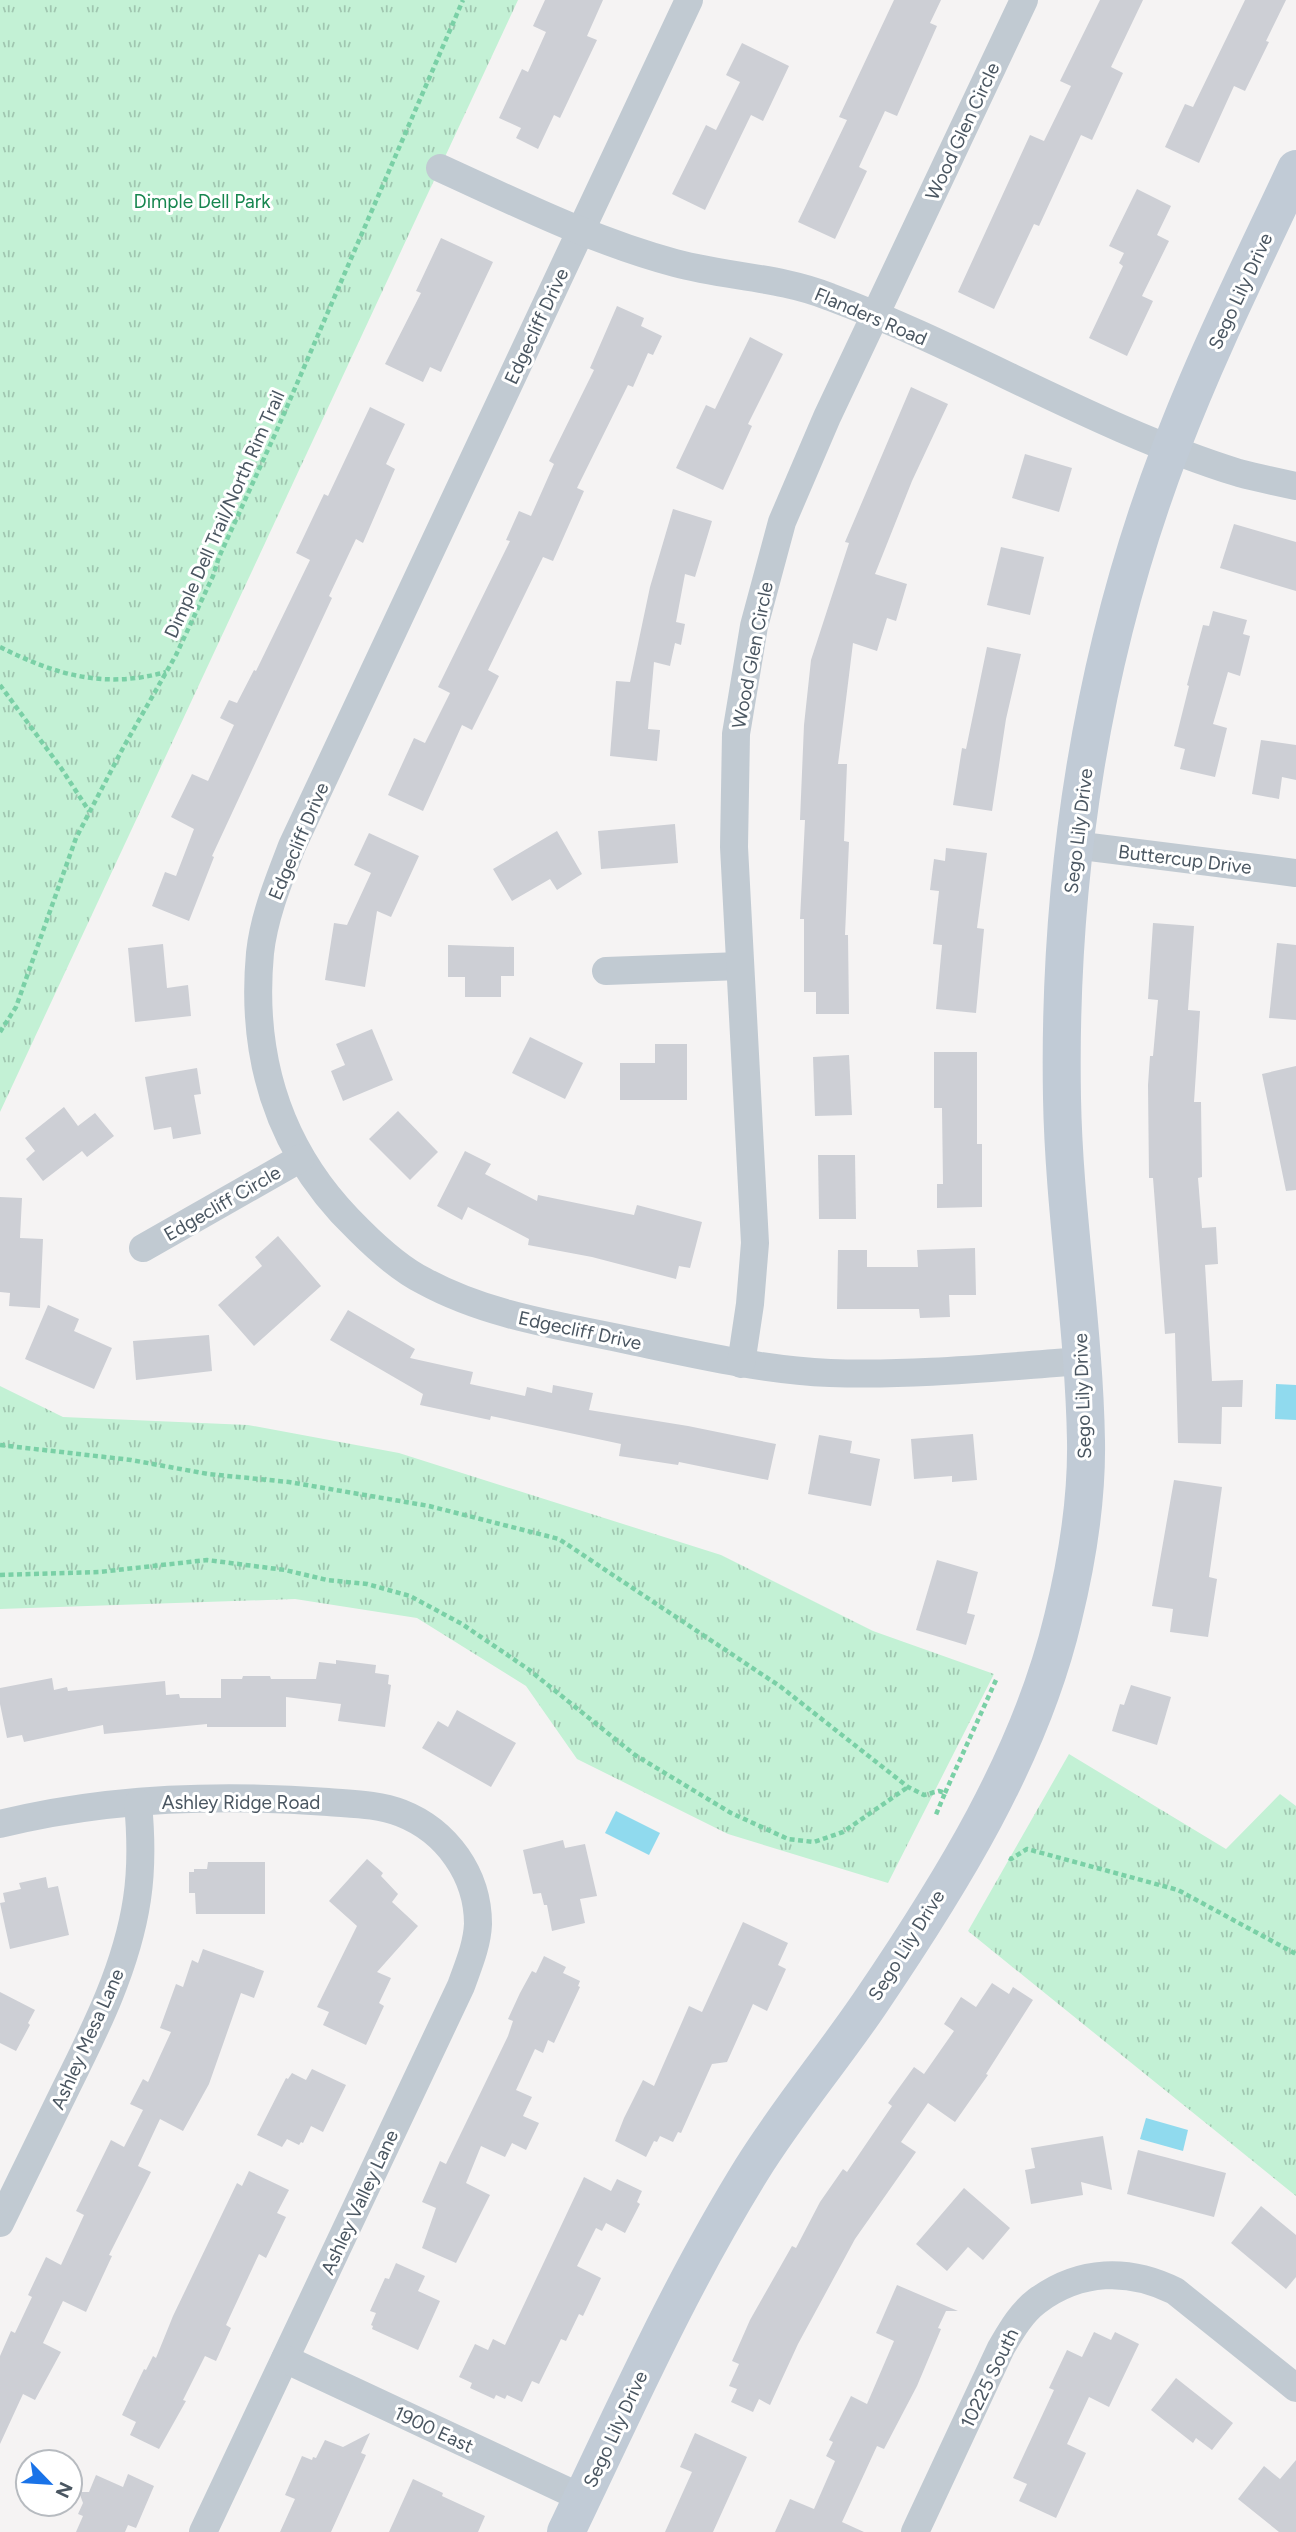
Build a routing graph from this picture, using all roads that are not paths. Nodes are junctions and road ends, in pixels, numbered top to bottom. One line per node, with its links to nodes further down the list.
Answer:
1 (690, 0): 5 (street, Edgecliff Drive)
2 (1024, 0): 6 (street, Wood Glen Circle)
3 (440, 168): 5 (street, Flanders Road)
4 (1296, 169): 7 (street, Sego Lily Drive)
5 (581, 231): 6 (street, Flanders Road); 13 (street, Edgecliff Drive)
6 (875, 316): 7 (street, Flanders Road); 11 (street, Wood Glen Circle)
7 (1171, 447): 8 (street, Flanders Road); 9 (street, Sego Lily Drive)
8 (1296, 486)
9 (1074, 845): 10 (street, Buttercup Drive); 15 (street, Sego Lily Drive)
10 (1296, 873)
11 (740, 966): 12 (street); 16 (street, Wood Glen Circle)
12 (606, 971)
13 (301, 1158): 14 (street, Edgecliff Circle); 16 (street, Edgecliff Drive)
14 (143, 1248)
15 (1083, 1361): 16 (street, Edgecliff Drive); 23 (street, Sego Lily Drive)
16 (741, 1364)
17 (138, 1803): 18 (street, Ashley Ridge Road); 19 (street, Ashley Ridge Road); 20 (street, Ashley Mesa Lane)
18 (0, 1824)
19 (462, 1864): 21 (street, Ashley Valley Lane)
20 (0, 2223)
21 (285, 2359): 23 (street, 1900 East); 24 (street, Ashley Valley Lane)
22 (1296, 2388): 26 (street, 10225 South)
23 (582, 2498): 25 (street, Sego Lily Drive)
24 (203, 2532)
25 (566, 2532)
26 (915, 2532)

